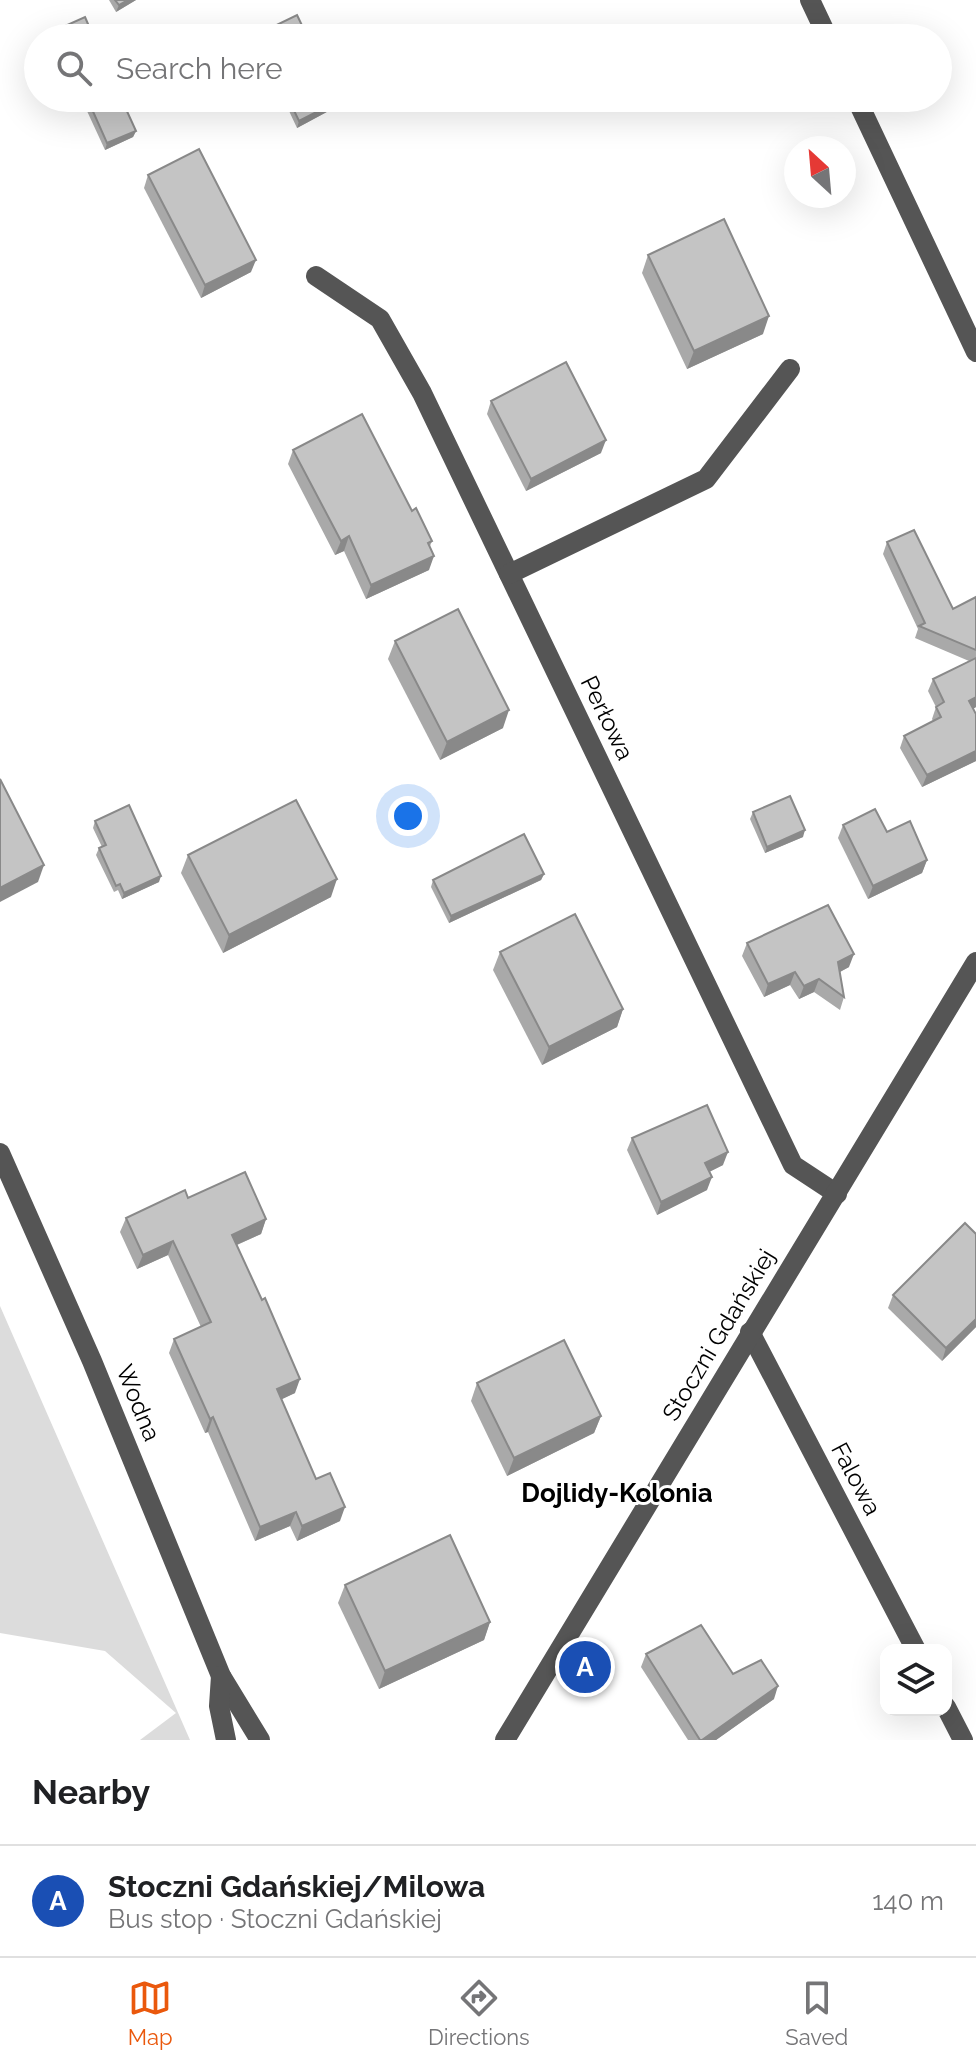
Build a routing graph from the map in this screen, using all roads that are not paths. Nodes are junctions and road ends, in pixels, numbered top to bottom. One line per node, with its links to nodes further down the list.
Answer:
1 (810, 0): 2 (street)
2 (821, 24)
3 (863, 112): 5 (street)
4 (316, 276): 7 (street, Perłowa)
5 (976, 352)
6 (790, 369): 7 (street)
7 (509, 574): 10 (street, Perłowa)
8 (976, 962): 10 (street, Stoczni Gdańskiej)
9 (0, 1153): 13 (street, Wodna)
10 (837, 1194): 11 (street, Stoczni Gdańskiej)
11 (750, 1332): 12 (street, Falowa); 15 (street, Stoczni Gdańskiej)
12 (913, 1644)
13 (221, 1676): 16 (street, Wodna); 17 (street, Wodna)
14 (951, 1716): 18 (street)
15 (504, 1738)
16 (226, 1740)
17 (260, 1740)
18 (963, 1740)

